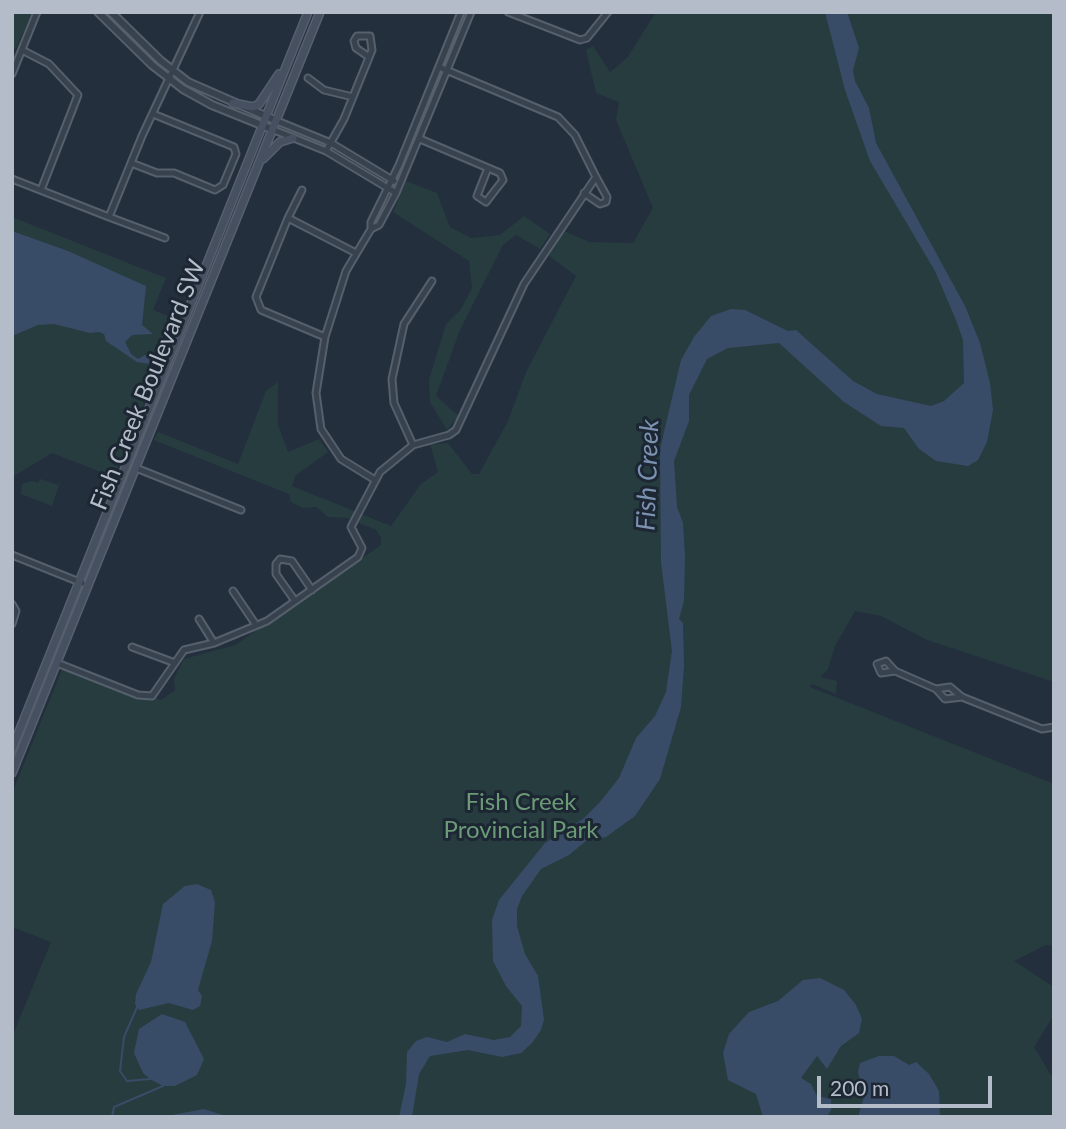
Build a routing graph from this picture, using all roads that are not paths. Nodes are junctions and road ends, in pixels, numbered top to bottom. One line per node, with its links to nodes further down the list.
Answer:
1 (37, 12): 14 (street)
2 (98, 12): 12 (street)
3 (111, 12): 11 (street)
4 (200, 12): 17 (street)
5 (308, 12): 13 (main road, Fish Creek Boulevard SW)
6 (320, 12): 26 (main road, Fish Creek Boulevard SW)
7 (461, 12): 16 (street)
8 (471, 12): 18 (street)
9 (508, 12): 10 (street)
10 (608, 12)
11 (118, 18): 12 (street); 17 (street)
12 (111, 25): 21 (street)
13 (295, 46): 23 (main road); 25 (main road, Fish Creek Boulevard SW)
14 (22, 50): 19 (street); 42 (street)
15 (369, 57): 22 (street)
16 (439, 67): 18 (street); 29 (street)
17 (174, 71): 21 (street); 23 (street)
18 (447, 71): 31 (street); 37 (street)
19 (12, 74)
20 (307, 78): 22 (street)
21 (170, 80): 24 (street); 27 (street)
22 (353, 97): 32 (street)
23 (233, 103): 25 (street)
24 (153, 114): 35 (street); 35 (street)
25 (266, 117): 26 (street); 27 (main road, Fish Creek Boulevard SW)
26 (277, 121): 28 (main road, Fish Creek Boulevard SW); 32 (street)
27 (262, 125): 28 (street); 53 (main road, Fish Creek Boulevard SW)
28 (274, 130): 30 (street); 34 (main road, Fish Creek Boulevard SW)
29 (411, 135): 31 (street); 39 (street)
30 (293, 138): 33 (street); 34 (main road)
31 (420, 139): 36 (street); 40 (street)
32 (331, 143): 33 (street); 39 (street)
33 (326, 151): 41 (street)
34 (260, 162): 54 (main road, Fish Creek Boulevard SW)
35 (131, 163): 46 (street)
36 (488, 168): 36 (street)
37 (596, 177): 45 (street); 45 (street)
38 (12, 179): 42 (street)
39 (392, 180): 40 (street); 41 (street)
40 (400, 184): 44 (street)
41 (388, 188): 44 (street); 48 (street)
42 (41, 190): 46 (street)
43 (302, 191): 47 (street)
44 (396, 192): 48 (street)
45 (584, 193): 55 (street)
46 (109, 217): 49 (street)
47 (288, 218): 50 (street); 52 (street)
48 (371, 229): 50 (street)
49 (165, 238)
50 (356, 253): 52 (street)
51 (432, 281): 55 (street)
52 (325, 337): 57 (street)
53 (171, 355): 54 (street); 60 (main road, Fish Creek Boulevard SW)
54 (180, 358): 56 (main road, Fish Creek Boulevard SW)
55 (413, 444): 57 (street)
56 (136, 468): 58 (street); 61 (main road, Fish Creek Boulevard SW)
57 (374, 480): 62 (street)
58 (242, 510)
59 (12, 555): 60 (street)
60 (79, 582): 61 (street); 77 (main road, Fish Creek Boulevard SW)
61 (88, 586): 71 (main road, Fish Creek Boulevard SW)
62 (312, 590): 64 (street); 64 (street)
63 (233, 591): 68 (street)
64 (295, 601): 68 (street)
65 (12, 604): 67 (street)
66 (199, 619): 69 (street)
67 (12, 624)
68 (256, 625): 69 (street)
69 (214, 643): 72 (street)
70 (132, 647): 72 (street)
71 (57, 663): 72 (street); 78 (main road, Fish Creek Boulevard SW)
72 (175, 663)
73 (895, 671): 74 (street)
74 (936, 689): 75 (street); 75 (street)
75 (962, 697): 76 (street)
76 (1054, 727)
77 (12, 749)
78 (12, 773)

